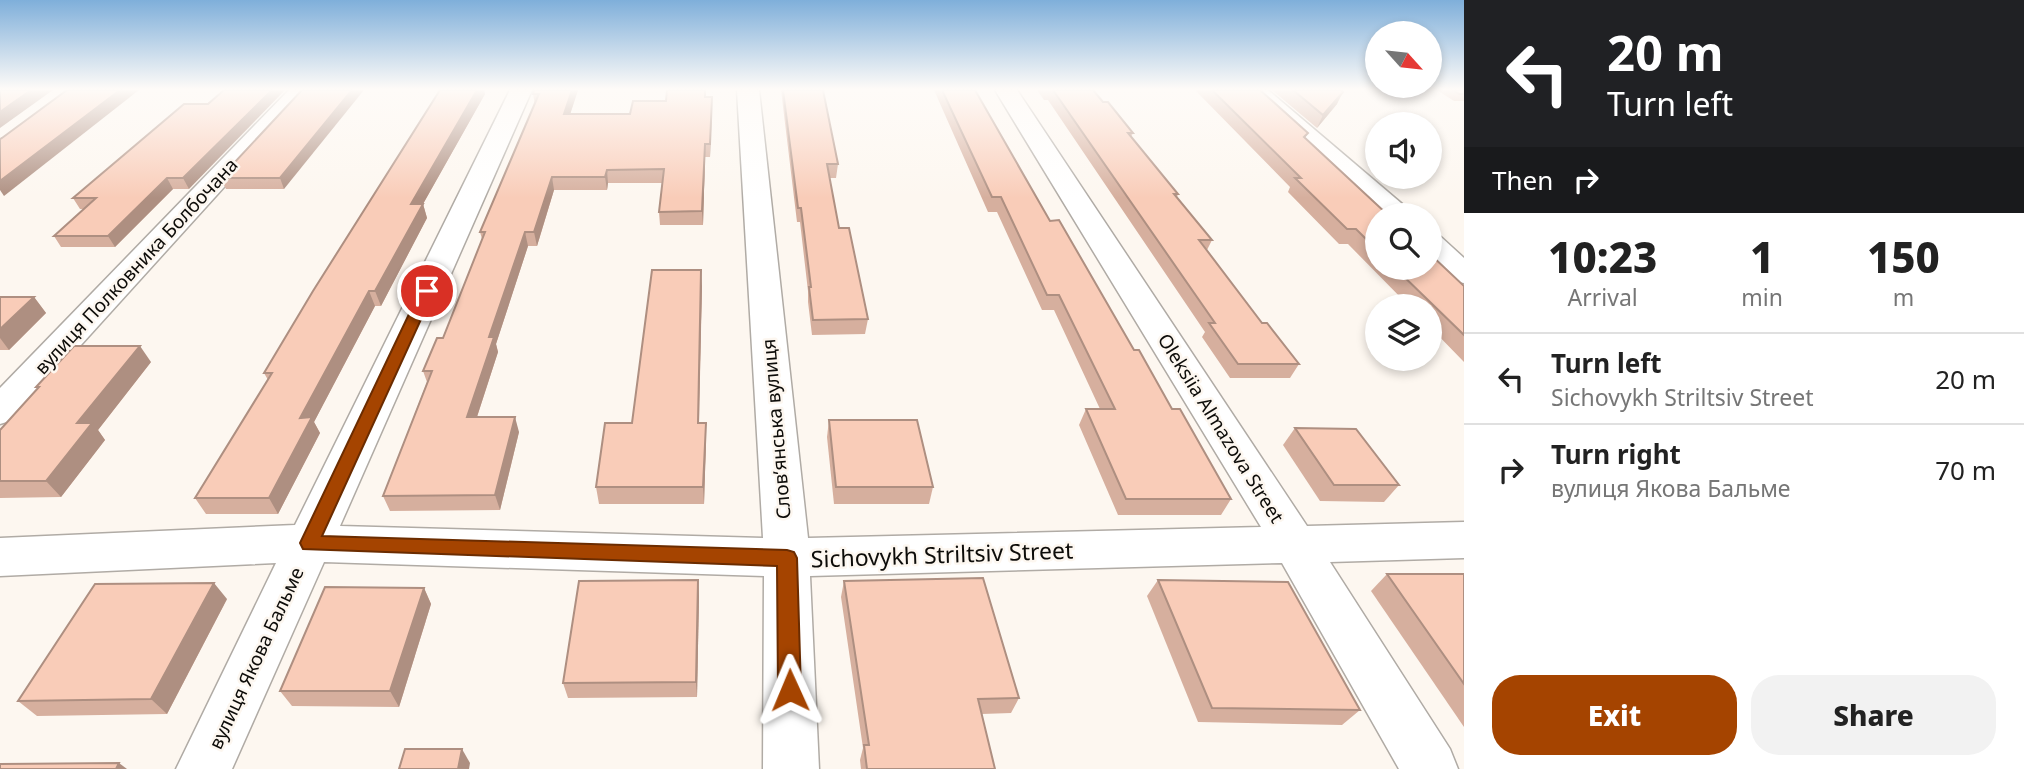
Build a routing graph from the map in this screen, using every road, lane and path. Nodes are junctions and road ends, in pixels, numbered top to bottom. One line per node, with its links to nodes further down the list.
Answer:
1 (267, 126): 9 (street, вулиця Полковника Болбочана)
2 (504, 126): 11 (street, вулиця Якова Бальме)
3 (751, 126): 14 (street, Словʼянська вулиця)
4 (1029, 126): 12 (street, Oleksiia Almazova Street)
5 (1296, 126): 6 (street)
6 (1384, 203)
7 (1442, 254): 8 (street)
8 (1464, 274)
9 (0, 411)
10 (1464, 540): 12 (street, Sichovykh Striltsiv Street)
11 (309, 543): 13 (street, Sichovykh Striltsiv Street); 14 (street, Sichovykh Striltsiv Street); 15 (street, вулиця Якова Бальме)
12 (1294, 543): 14 (street, Sichovykh Striltsiv Street); 17 (street, Oleksiia Almazova Street)
13 (0, 557)
14 (787, 558): 16 (street, Словʼянська вулиця)
15 (204, 769)
16 (791, 769)
17 (1430, 769)

